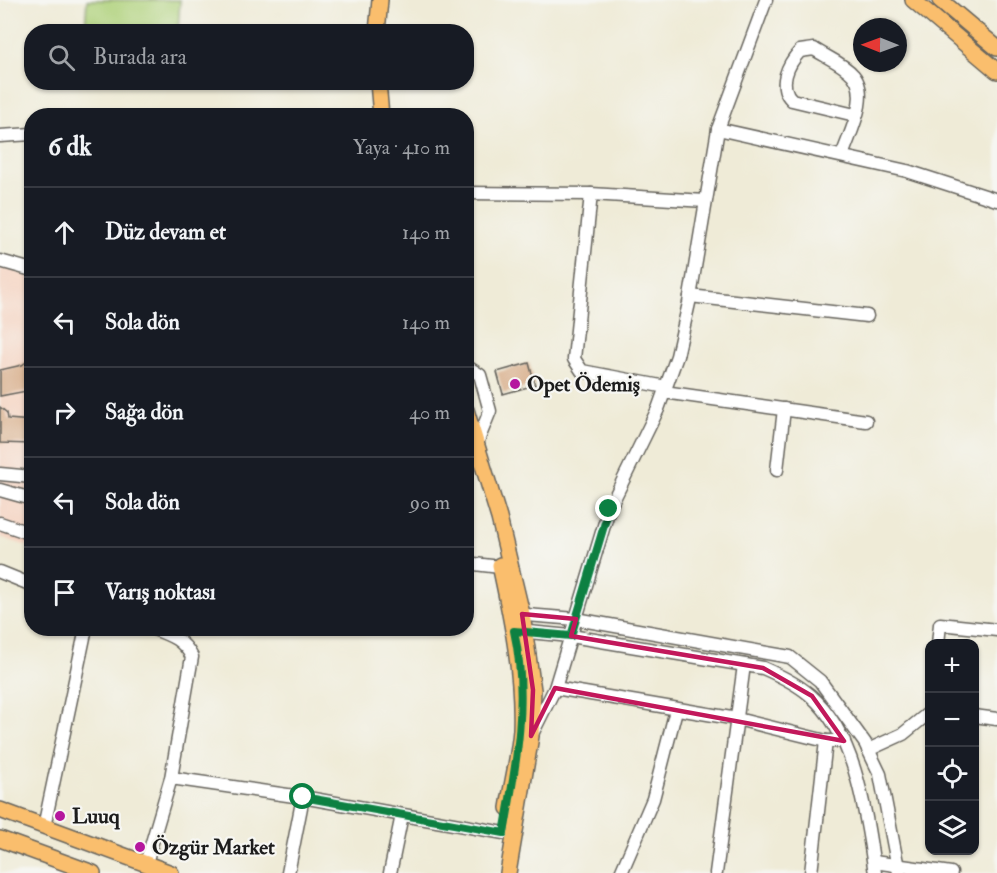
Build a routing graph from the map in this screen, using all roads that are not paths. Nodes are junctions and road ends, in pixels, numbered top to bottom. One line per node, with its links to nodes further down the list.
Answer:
1 (380, 0): 5 (main road)
2 (766, 0): 11 (street)
3 (913, 0): 7 (main road)
4 (940, 0): 6 (main road)
5 (378, 24)
6 (997, 48)
7 (997, 71)
8 (379, 90): 9 (main road)
9 (380, 108)
10 (855, 116): 10 (street); 14 (street)
11 (718, 129): 14 (street); 18 (street)
12 (24, 134): 13 (street)
13 (0, 136)
14 (842, 156): 17 (street)
15 (474, 193): 16 (street)
16 (591, 194): 18 (street); 24 (street)
17 (997, 200)
18 (705, 201): 21 (street)
19 (0, 261): 20 (street)
20 (24, 268)
21 (690, 296): 22 (street); 24 (street)
22 (867, 316)
23 (474, 371): 27 (street)
24 (665, 389): 25 (street); 42 (street)
25 (784, 409): 26 (street); 29 (street)
26 (866, 421)
27 (474, 440)
28 (474, 450): 34 (main road)
29 (777, 470)
30 (0, 474): 31 (street)
31 (24, 476)
32 (0, 490): 33 (street)
33 (24, 497)
34 (492, 503): 38 (main road); 41 (main road)
35 (0, 523): 36 (street)
36 (24, 531)
37 (474, 564): 38 (street)
38 (500, 567): 41 (main road)
39 (0, 572): 40 (street)
40 (24, 582)
41 (516, 614): 42 (street); 44 (main road)
42 (576, 619): 47 (street); 59 (street)
43 (997, 630): 48 (street)
44 (520, 631): 47 (street); 56 (main road); 65 (main road)
45 (84, 636): 64 (street)
46 (173, 636): 60 (street)
47 (571, 636): 49 (street); 50 (street)
48 (938, 639)
49 (744, 665): 54 (street); 58 (street)
50 (555, 688): 51 (street); 56 (street)
51 (676, 710): 54 (street); 76 (street)
52 (925, 716): 59 (street)
53 (979, 717): 55 (street)
54 (737, 719): 57 (street); 77 (street)
55 (997, 719)
56 (531, 736): 75 (main road)
57 (826, 741): 58 (street); 78 (street)
58 (844, 741): 68 (street)
59 (868, 750): 69 (street)
60 (171, 778): 61 (street); 67 (street)
61 (303, 797): 63 (street); 72 (street)
62 (0, 810): 64 (main road)
63 (402, 815): 65 (street); 73 (street)
64 (44, 827): 67 (main road)
65 (504, 833): 74 (main road)
66 (0, 839): 70 (main road)
67 (146, 863): 71 (main road)
68 (874, 868): 69 (street)
69 (898, 869): 79 (street)
70 (93, 873)
71 (171, 873)
72 (288, 873)
73 (390, 873)
74 (498, 873)
75 (508, 873)
76 (621, 873)
77 (716, 873)
78 (811, 873)
79 (951, 873)

